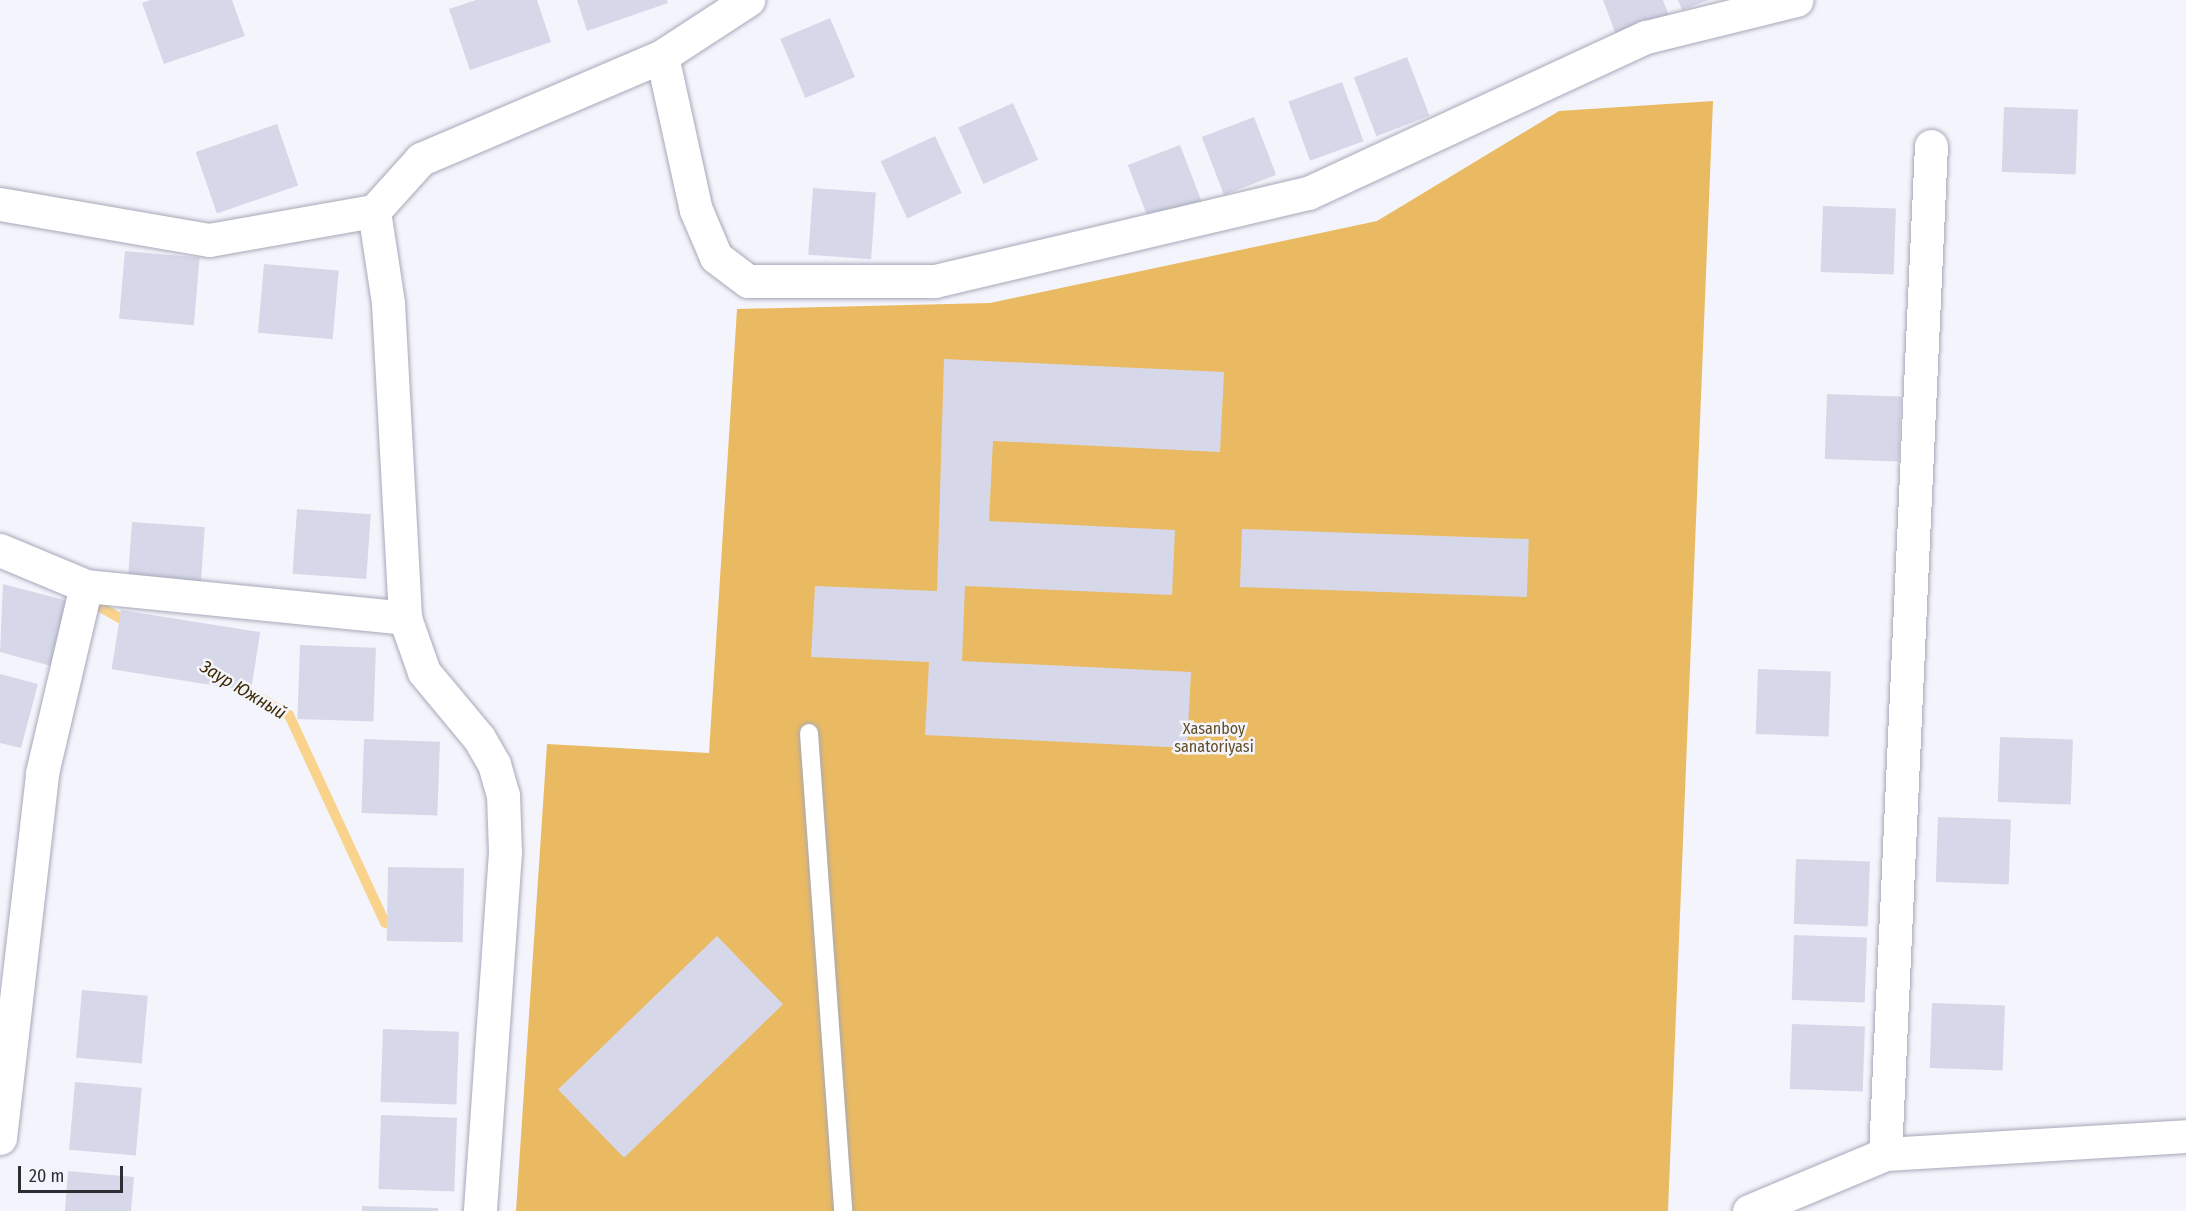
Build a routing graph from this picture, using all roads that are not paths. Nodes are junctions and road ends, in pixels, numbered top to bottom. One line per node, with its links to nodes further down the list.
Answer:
1 (748, 0): 3 (street)
2 (1797, 0): 3 (street)
3 (662, 56): 6 (street)
4 (1931, 146): 13 (street)
5 (0, 204): 6 (street)
6 (374, 211): 9 (street)
7 (0, 550): 8 (street)
8 (86, 586): 9 (street); 12 (street)
9 (405, 618): 14 (street)
10 (809, 733): 15 (lane)
11 (2186, 1136): 13 (street)
12 (0, 1138)
13 (1885, 1154): 16 (street)
14 (480, 1211)
15 (843, 1211)
16 (1749, 1211)

